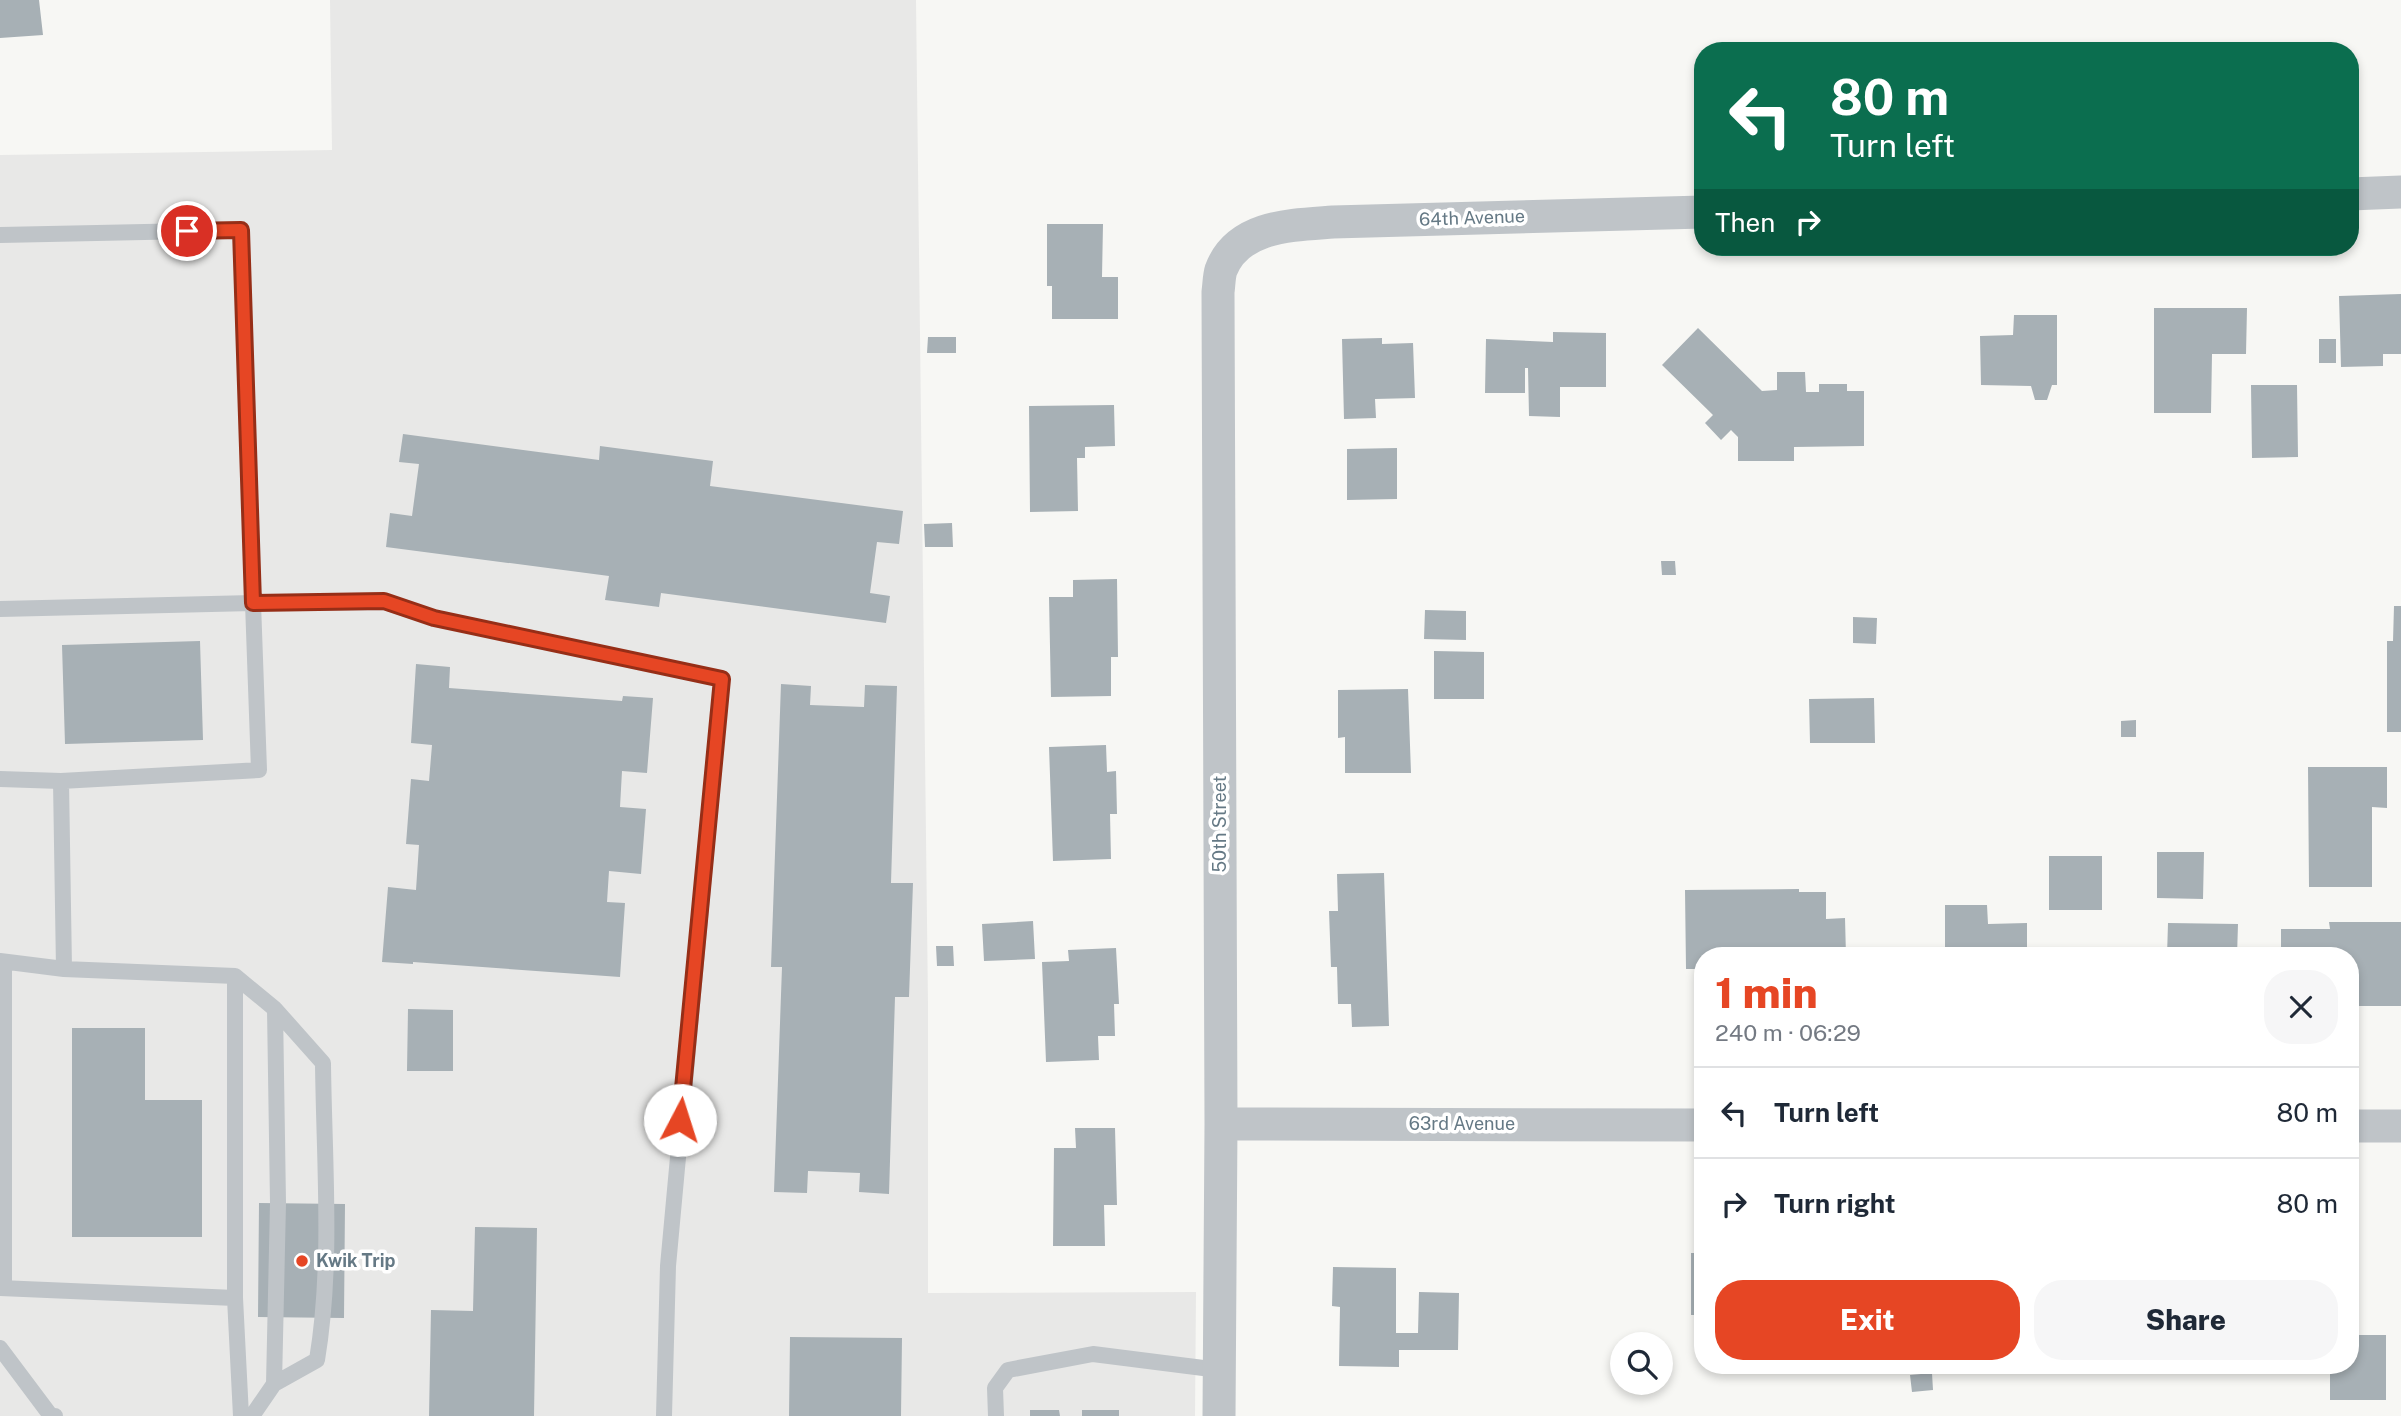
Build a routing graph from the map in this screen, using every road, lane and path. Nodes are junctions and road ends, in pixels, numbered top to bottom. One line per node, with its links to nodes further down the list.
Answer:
1 (2401, 192): 2 (street)
2 (2359, 194)
3 (1694, 212): 5 (street, 64th Avenue)
4 (0, 235): 6 (lane)
5 (1244, 241): 16 (street, 50th Street)
6 (253, 603): 7 (lane); 9 (lane); 30 (lane)
7 (0, 609)
8 (0, 779): 9 (lane)
9 (61, 781): 11 (lane)
10 (2, 961): 11 (lane); 14 (lane)
11 (64, 969): 12 (lane)
12 (235, 976): 13 (lane); 23 (lane)
13 (275, 1009): 26 (lane); 26 (lane)
14 (2, 1038): 15 (lane)
15 (2, 1093): 20 (lane)
16 (1221, 1124): 17 (street, 63rd Avenue); 25 (street, 50th Street)
17 (1694, 1125)
18 (2359, 1126): 19 (street)
19 (2401, 1126)
20 (2, 1150): 21 (lane)
21 (2, 1206): 22 (lane)
22 (2, 1288): 23 (lane)
23 (234, 1298): 28 (lane)
24 (0, 1348): 27 (lane)
25 (1219, 1370): 31 (lane); 32 (street, 50th Street)
26 (274, 1384): 29 (lane)
27 (55, 1416)
28 (241, 1416)
29 (252, 1416)
30 (664, 1416)
31 (996, 1416)
32 (1219, 1416)

